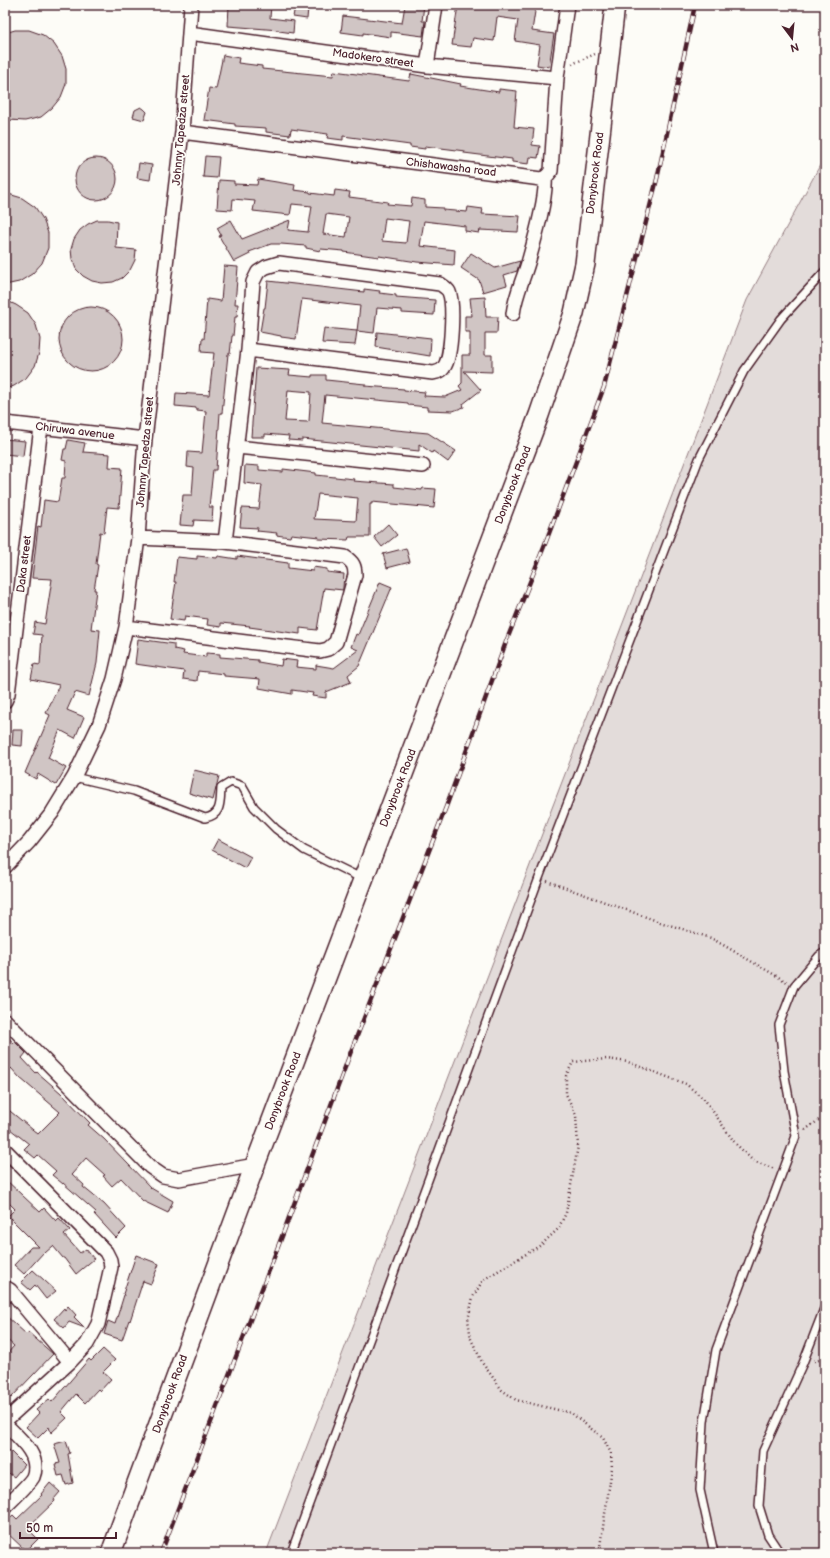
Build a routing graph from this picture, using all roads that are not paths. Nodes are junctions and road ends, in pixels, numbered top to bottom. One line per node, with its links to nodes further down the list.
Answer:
1 (191, 5): 5 (street, Johnny Tapedza street)
2 (436, 5): 6 (street)
3 (567, 5): 7 (street)
4 (615, 5): 24 (street, Donybrook Road)
5 (189, 33): 6 (street, Madokero street); 8 (street, Johnny Tapedza street)
6 (427, 66): 7 (street, Madokero street)
7 (557, 78): 9 (street)
8 (182, 132): 9 (street, Chishawasha road); 15 (street, Johnny Tapedza street)
9 (545, 178): 11 (street)
10 (825, 271): 35 (lane)
11 (513, 314)
12 (248, 350): 12 (street); 16 (street)
13 (5, 423): 14 (street, Chiruwa avenue)
14 (41, 427): 15 (street, Chiruwa avenue); 21 (street, Daka street)
15 (145, 439): 18 (street, Johnny Tapedza street)
16 (237, 447): 17 (street); 19 (street)
17 (423, 466)
18 (138, 538): 19 (street); 20 (street, Johnny Tapedza street)
19 (225, 542): 20 (street)
20 (126, 627): 22 (street, Johnny Tapedza street)
21 (5, 701)
22 (74, 777): 23 (street, Johnny Tapedza street); 24 (lane)
23 (5, 867)
24 (363, 879): 28 (street, Donybrook Road)
25 (825, 952): 36 (lane)
26 (5, 1020): 28 (street)
27 (5, 1150): 31 (street)
28 (255, 1165): 34 (street, Donybrook Road)
29 (5, 1287): 31 (street)
30 (825, 1306): 37 (lane)
31 (70, 1362): 32 (street)
32 (5, 1423): 33 (street)
33 (5, 1507)
34 (111, 1553)
35 (291, 1553)
36 (714, 1553)
37 (780, 1553)

